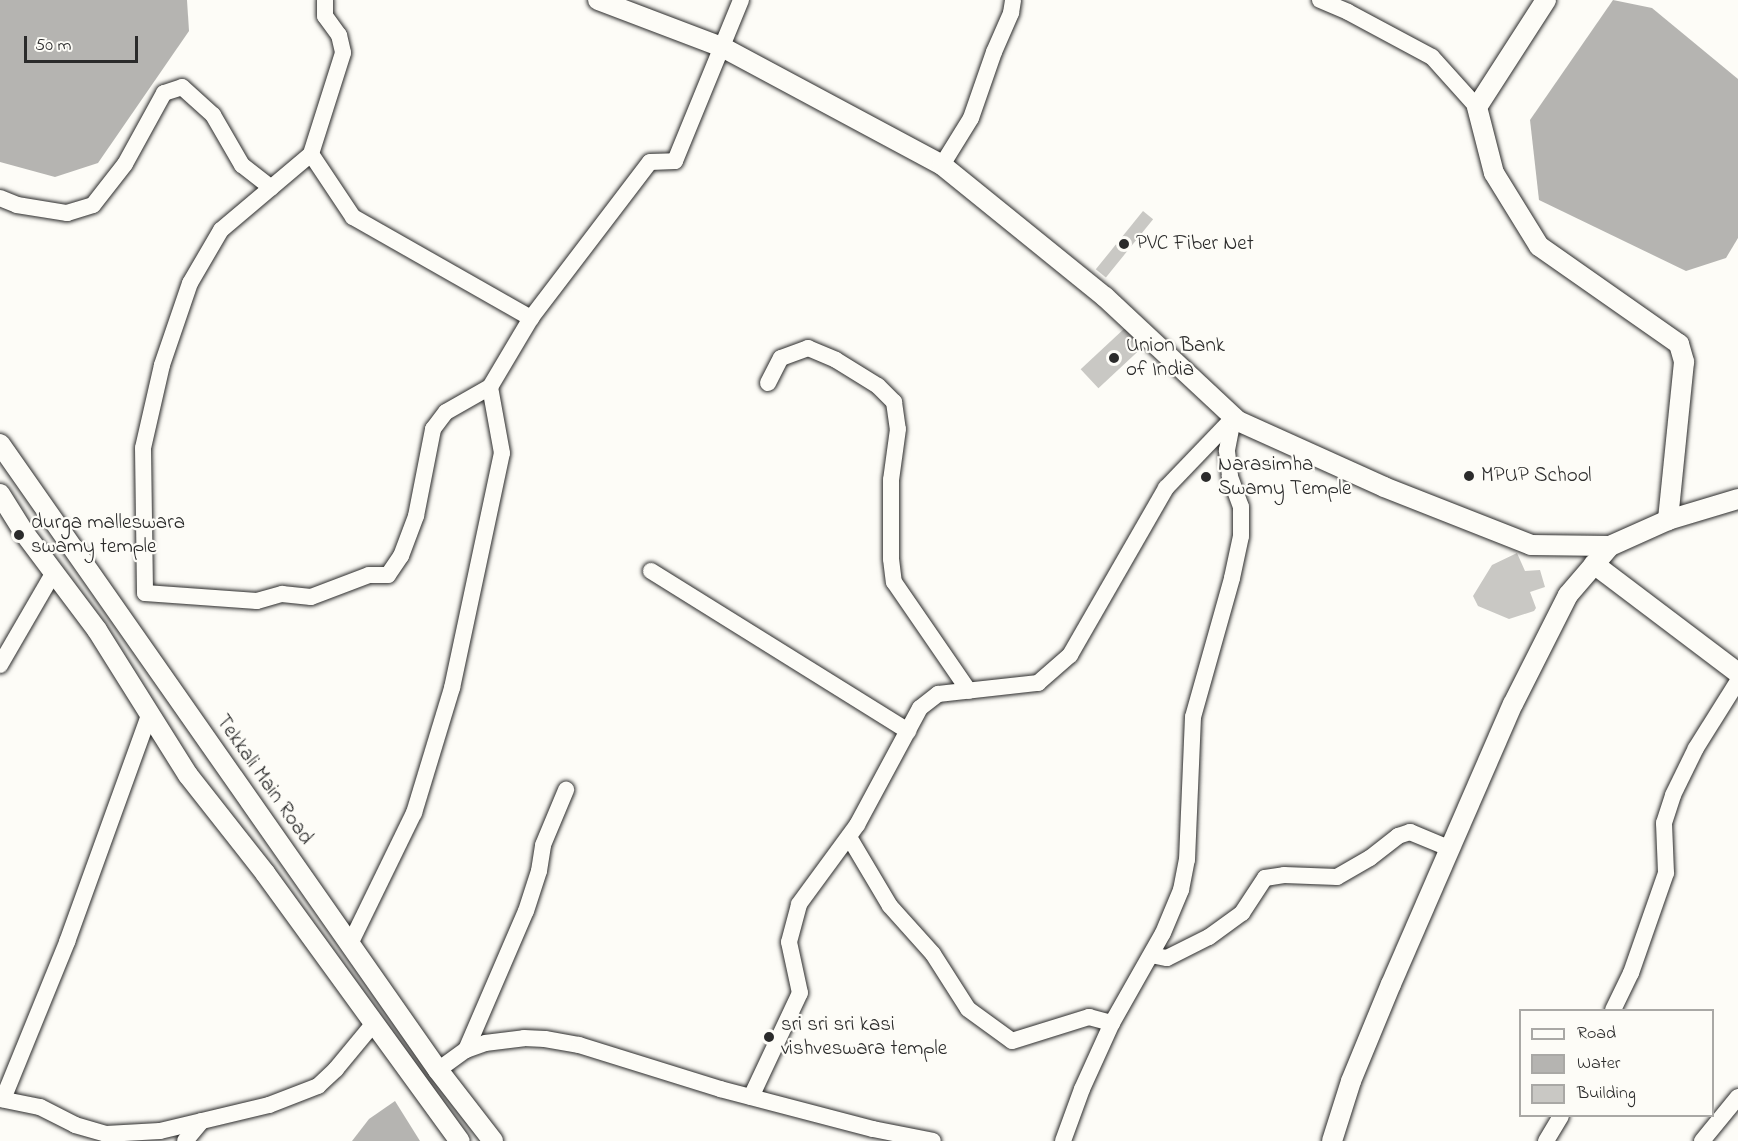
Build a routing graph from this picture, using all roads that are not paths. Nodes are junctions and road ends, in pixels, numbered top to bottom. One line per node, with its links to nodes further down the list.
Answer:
1 (325, 0): 9 (street)
2 (598, 0): 7 (main road)
3 (741, 0): 7 (street)
4 (1013, 0): 10 (street)
5 (1320, 0): 8 (street)
6 (1546, 0): 8 (main road)
7 (722, 47): 10 (main road); 13 (street)
8 (1477, 106): 20 (main road)
9 (311, 154): 11 (street); 13 (street)
10 (942, 165): 16 (main road)
11 (271, 188): 12 (street); 15 (street)
12 (0, 198)
13 (531, 318): 15 (street)
14 (768, 383): 28 (street)
15 (490, 387): 34 (street)
16 (1234, 417): 21 (main road); 28 (street); 35 (street)
17 (0, 444): 34 (main road, Tekkali Main Road)
18 (1738, 499): 20 (main road)
19 (2, 504): 24 (main road)
20 (1668, 520): 21 (main road)
21 (1610, 546): 22 (main road)
22 (1594, 564): 26 (main road); 33 (main road)
23 (651, 571): 30 (street)
24 (54, 572): 25 (street); 29 (main road)
25 (0, 665)
26 (1738, 673)
27 (1738, 681): 36 (street)
28 (969, 691): 30 (street)
29 (150, 713): 37 (main road); 43 (street)
30 (908, 731): 32 (street)
31 (566, 790): 39 (street)
32 (849, 837): 38 (street); 41 (street)
33 (1451, 849): 35 (street); 51 (main road)
34 (350, 944): 40 (main road, Tekkali Main Road)
35 (1150, 955): 38 (street)
36 (1614, 1009)
37 (374, 1023): 45 (street); 47 (main road)
38 (1112, 1023): 50 (street)
39 (466, 1050): 40 (street); 41 (street)
40 (438, 1070): 48 (main road, Tekkali Main Road)
41 (751, 1097): 49 (street)
42 (1738, 1097): 53 (street)
43 (2, 1099): 45 (street)
44 (1561, 1117): 52 (street)
45 (202, 1121): 46 (street)
46 (185, 1141)
47 (460, 1141)
48 (493, 1141)
49 (933, 1141)
50 (1063, 1141)
51 (1332, 1141)
52 (1546, 1141)
53 (1702, 1141)

